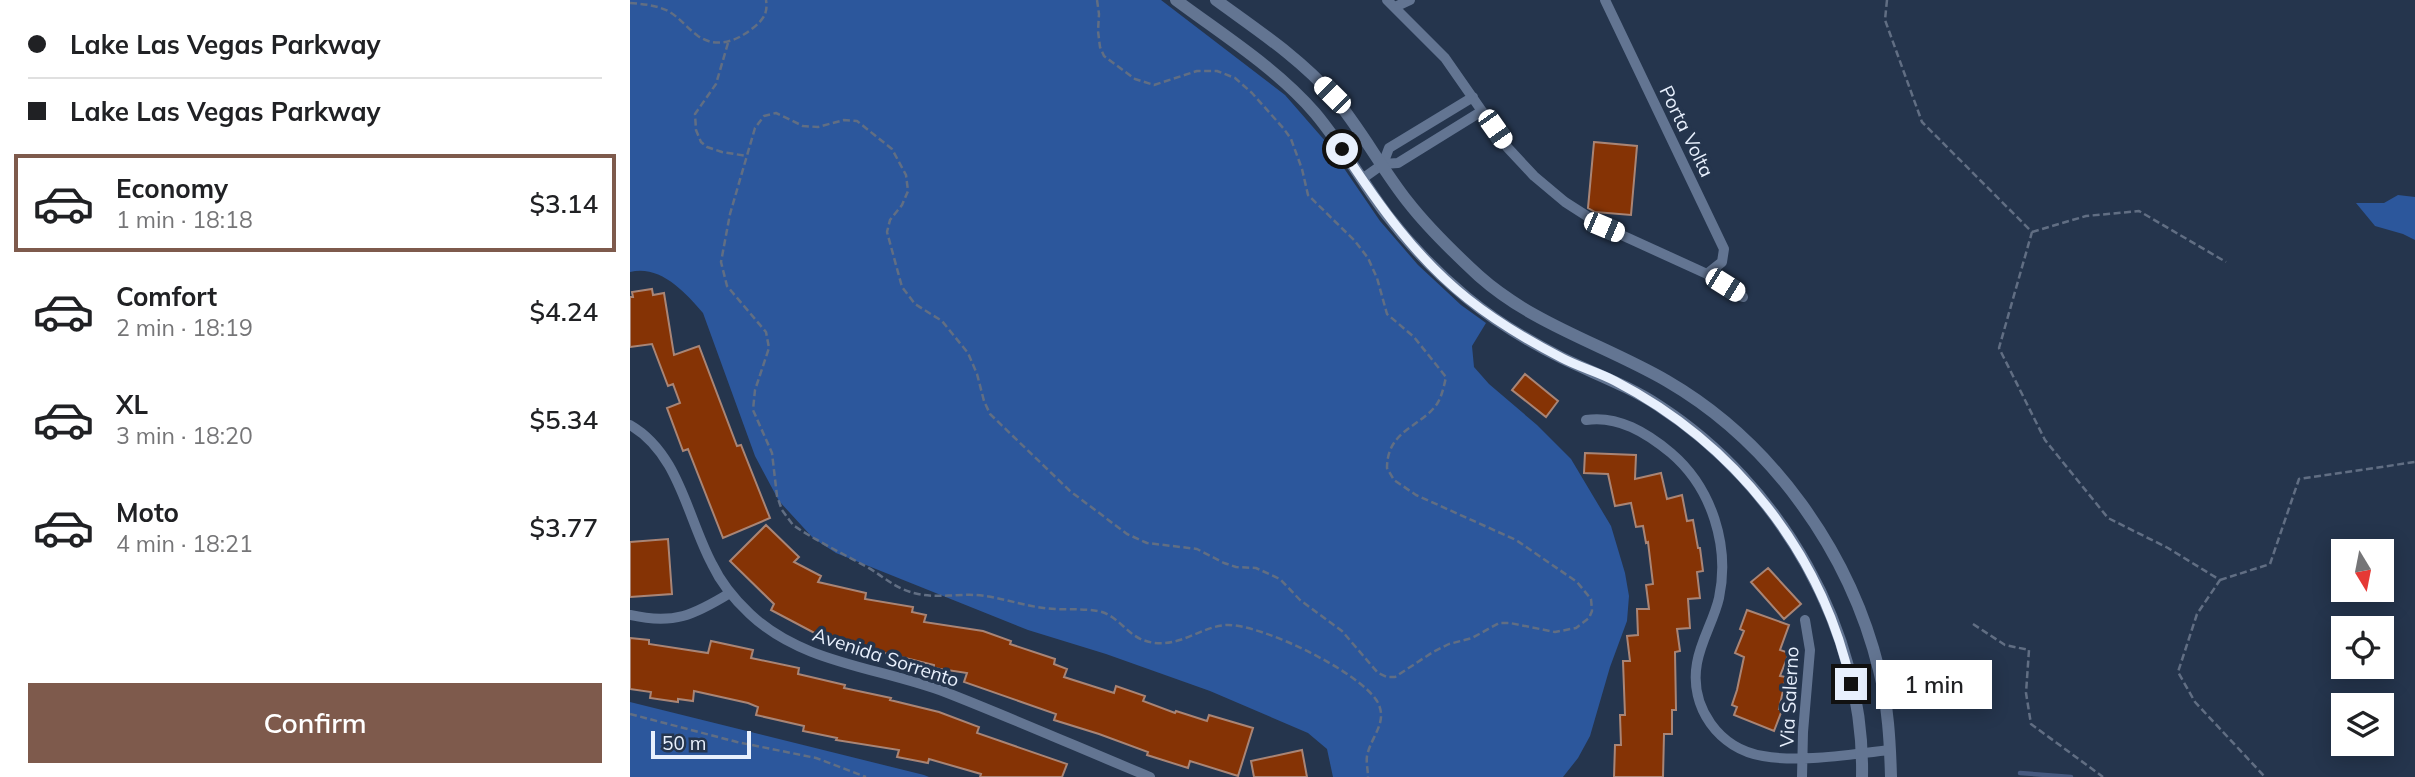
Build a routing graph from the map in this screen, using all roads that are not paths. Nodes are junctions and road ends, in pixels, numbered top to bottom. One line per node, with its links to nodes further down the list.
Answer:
1 (1176, 0): 9 (street)
2 (1216, 0): 8 (street)
3 (1410, 0): 5 (street)
4 (1605, 0): 10 (street, Porta Volta)
5 (1391, 4): 6 (street)
6 (1473, 97): 7 (street); 8 (street)
7 (1482, 111): 8 (street); 10 (street)
8 (1382, 164): 9 (street); 17 (street)
9 (1362, 178): 18 (street)
10 (1707, 274): 11 (street)
11 (1743, 297)
12 (1586, 419): 19 (street)
13 (630, 425): 14 (street, Avenida Sorrento)
14 (730, 593): 15 (street); 20 (street, Avenida Sorrento)
15 (630, 615)
16 (1805, 620): 19 (street, Via Salerno)
17 (1890, 750): 18 (street); 23 (street)
18 (1861, 753): 19 (street); 22 (street)
19 (1803, 757): 21 (street, Via Salerno)
20 (1150, 777)
21 (1802, 777)
22 (1862, 777)
23 (1892, 777)

